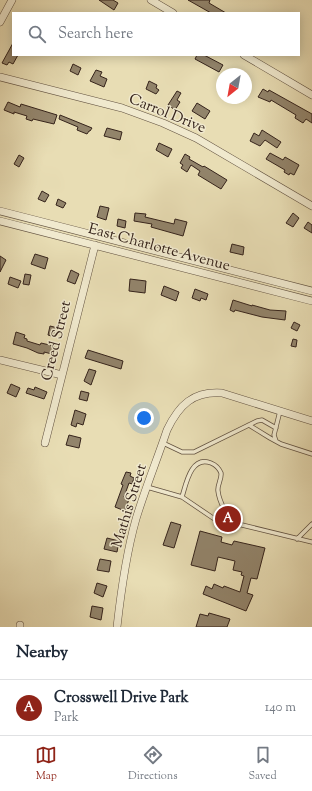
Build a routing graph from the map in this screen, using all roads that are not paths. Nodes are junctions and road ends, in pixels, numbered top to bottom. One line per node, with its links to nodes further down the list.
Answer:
1 (12, 0): 4 (street)
2 (151, 0): 3 (street)
3 (171, 12)
4 (0, 22)
5 (246, 56): 7 (street)
6 (0, 77): 8 (street, Carrol Drive)
7 (312, 95)
8 (312, 206)
9 (0, 211): 12 (street, East Charlotte Avenue)
10 (0, 220): 11 (street, East Charlotte Avenue)
11 (95, 245): 13 (street, East Charlotte Avenue); 15 (street, Creed Street)
12 (312, 291)
13 (312, 301)
14 (0, 360): 15 (street)
15 (62, 375): 21 (street, Creed Street)
16 (280, 410): 17 (street); 19 (lane); 22 (street, Mathis Street)
17 (312, 421)
18 (250, 425): 19 (lane); 20 (lane); 22 (lane)
19 (276, 428): 20 (lane)
20 (276, 441): 23 (lane)
21 (44, 443)
22 (163, 443): 24 (street, Mathis Street)
23 (312, 454)
24 (147, 487): 25 (lane); 30 (street, Mathis Street)
25 (182, 497): 26 (lane); 26 (lane)
26 (231, 522): 28 (lane)
27 (312, 524): 28 (lane)
28 (297, 539): 29 (lane)
29 (312, 542)
30 (117, 627)

